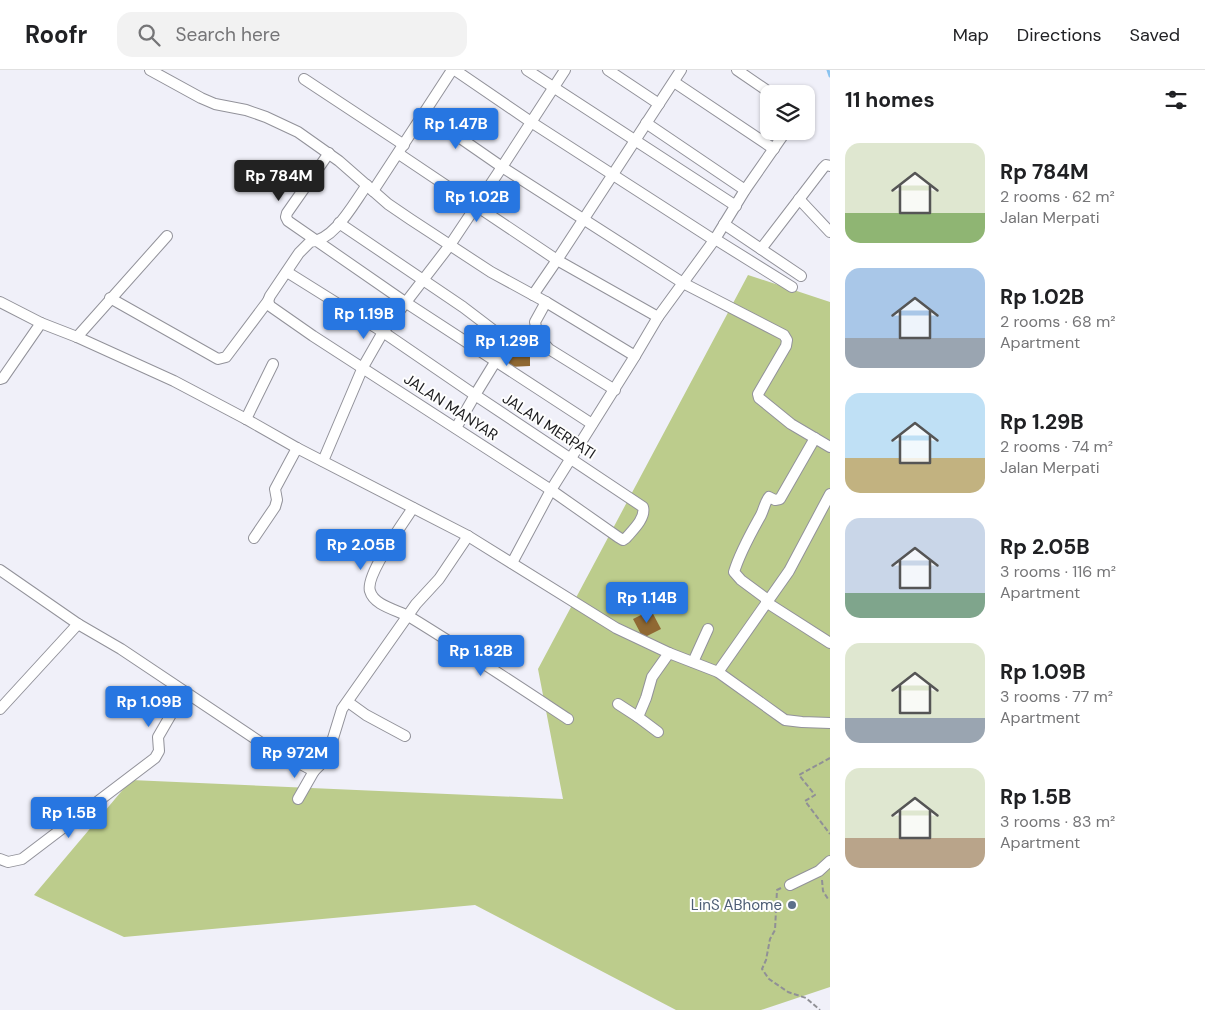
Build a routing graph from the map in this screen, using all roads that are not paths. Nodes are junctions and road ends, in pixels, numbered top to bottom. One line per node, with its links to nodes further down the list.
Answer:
1 (150, 70): 20 (street)
2 (453, 70): 13 (street); 14 (street)
3 (527, 70): 11 (street)
4 (565, 70): 11 (street)
5 (608, 70): 12 (street)
6 (681, 70): 9 (street)
7 (737, 70): 10 (street)
8 (304, 79): 18 (street)
9 (674, 82): 12 (street); 19 (street)
10 (760, 86)
11 (554, 89): 14 (street); 17 (street)
12 (659, 104): 15 (street)
13 (424, 113): 18 (street); 22 (street)
14 (531, 122): 22 (street); 23 (street)
15 (646, 123): 17 (street); 25 (street)
16 (780, 140): 19 (street)
17 (634, 141): 23 (street); 27 (street)
18 (401, 150): 24 (street); 28 (street)
19 (774, 150): 25 (street)
20 (328, 153): 24 (street); 35 (street)
21 (830, 166): 26 (street)
22 (502, 167): 28 (street); 29 (street)
23 (613, 174): 29 (street); 34 (street)
24 (370, 188): 30 (street); 36 (street)
25 (745, 190): 27 (street)
26 (799, 199): 32 (street); 37 (street)
27 (736, 206): 31 (street)
28 (476, 207): 36 (street); 38 (street)
29 (584, 220): 38 (street); 42 (street)
30 (339, 223): 35 (street); 41 (street)
31 (724, 224): 34 (street); 37 (street)
32 (830, 232)
33 (167, 236): 45 (street)
34 (714, 239): 42 (street); 43 (street)
35 (319, 242): 39 (street); 47 (street)
36 (450, 245): 41 (street); 44 (street)
37 (761, 249): 40 (street)
38 (557, 260): 44 (street); 50 (street)
39 (287, 272): 46 (street); 52 (street, JALAN MERPATI)
40 (801, 276)
41 (422, 280): 47 (street); 55 (street)
42 (684, 283): 50 (street); 64 (street)
43 (792, 287)
44 (533, 295): 48 (street)
45 (110, 298): 46 (street); 53 (street)
46 (268, 301): 57 (street, JALAN MANYAR)
47 (405, 302): 52 (street); 55 (street)
48 (546, 302): 54 (street); 59 (street)
49 (1, 304): 51 (street)
50 (658, 317): 54 (street)
51 (41, 323): 53 (street); 58 (street)
52 (383, 332): 57 (street); 60 (street, JALAN MERPATI)
53 (77, 337): 61 (street)
54 (635, 356): 59 (street)
55 (495, 362): 60 (street); 62 (street)
56 (273, 364): 61 (street)
57 (363, 367): 63 (street, JALAN MANYAR); 68 (street)
58 (0, 379)
59 (615, 390): 62 (street)
60 (474, 395): 63 (street); 67 (street, JALAN MERPATI)
61 (246, 418): 66 (street)
62 (592, 424): 67 (street)
63 (456, 428): 69 (street, JALAN MANYAR)
64 (815, 438): 65 (street); 77 (street)
65 (830, 447)
66 (297, 448): 68 (street); 74 (street)
67 (570, 458): 69 (street); 73 (street, JALAN MERPATI)
68 (323, 461): 71 (street)
69 (551, 490): 73 (street, JALAN MANYAR); 75 (street)
70 (830, 494): 77 (street)
71 (413, 508): 72 (street); 78 (street)
72 (468, 536): 75 (street); 78 (street)
73 (618, 537)
74 (254, 538)
75 (512, 563): 82 (street)
76 (0, 570): 79 (street)
77 (767, 601): 81 (street); 84 (street)
78 (408, 616): 86 (street); 90 (street)
79 (78, 624): 85 (street); 88 (street)
80 (708, 629): 83 (street)
81 (830, 643)
82 (669, 653): 83 (street); 89 (street)
83 (693, 662): 84 (street)
84 (718, 672): 91 (street)
85 (184, 692): 94 (street); 96 (street)
86 (348, 702): 93 (street); 94 (street)
87 (618, 704): 89 (street)
88 (0, 709)
89 (638, 717): 92 (street)
90 (568, 719)
91 (830, 723)
92 (658, 732)
93 (404, 736)
94 (314, 771): 95 (street)
95 (298, 799)
96 (0, 859)
97 (830, 862): 98 (street)
98 (790, 885)

